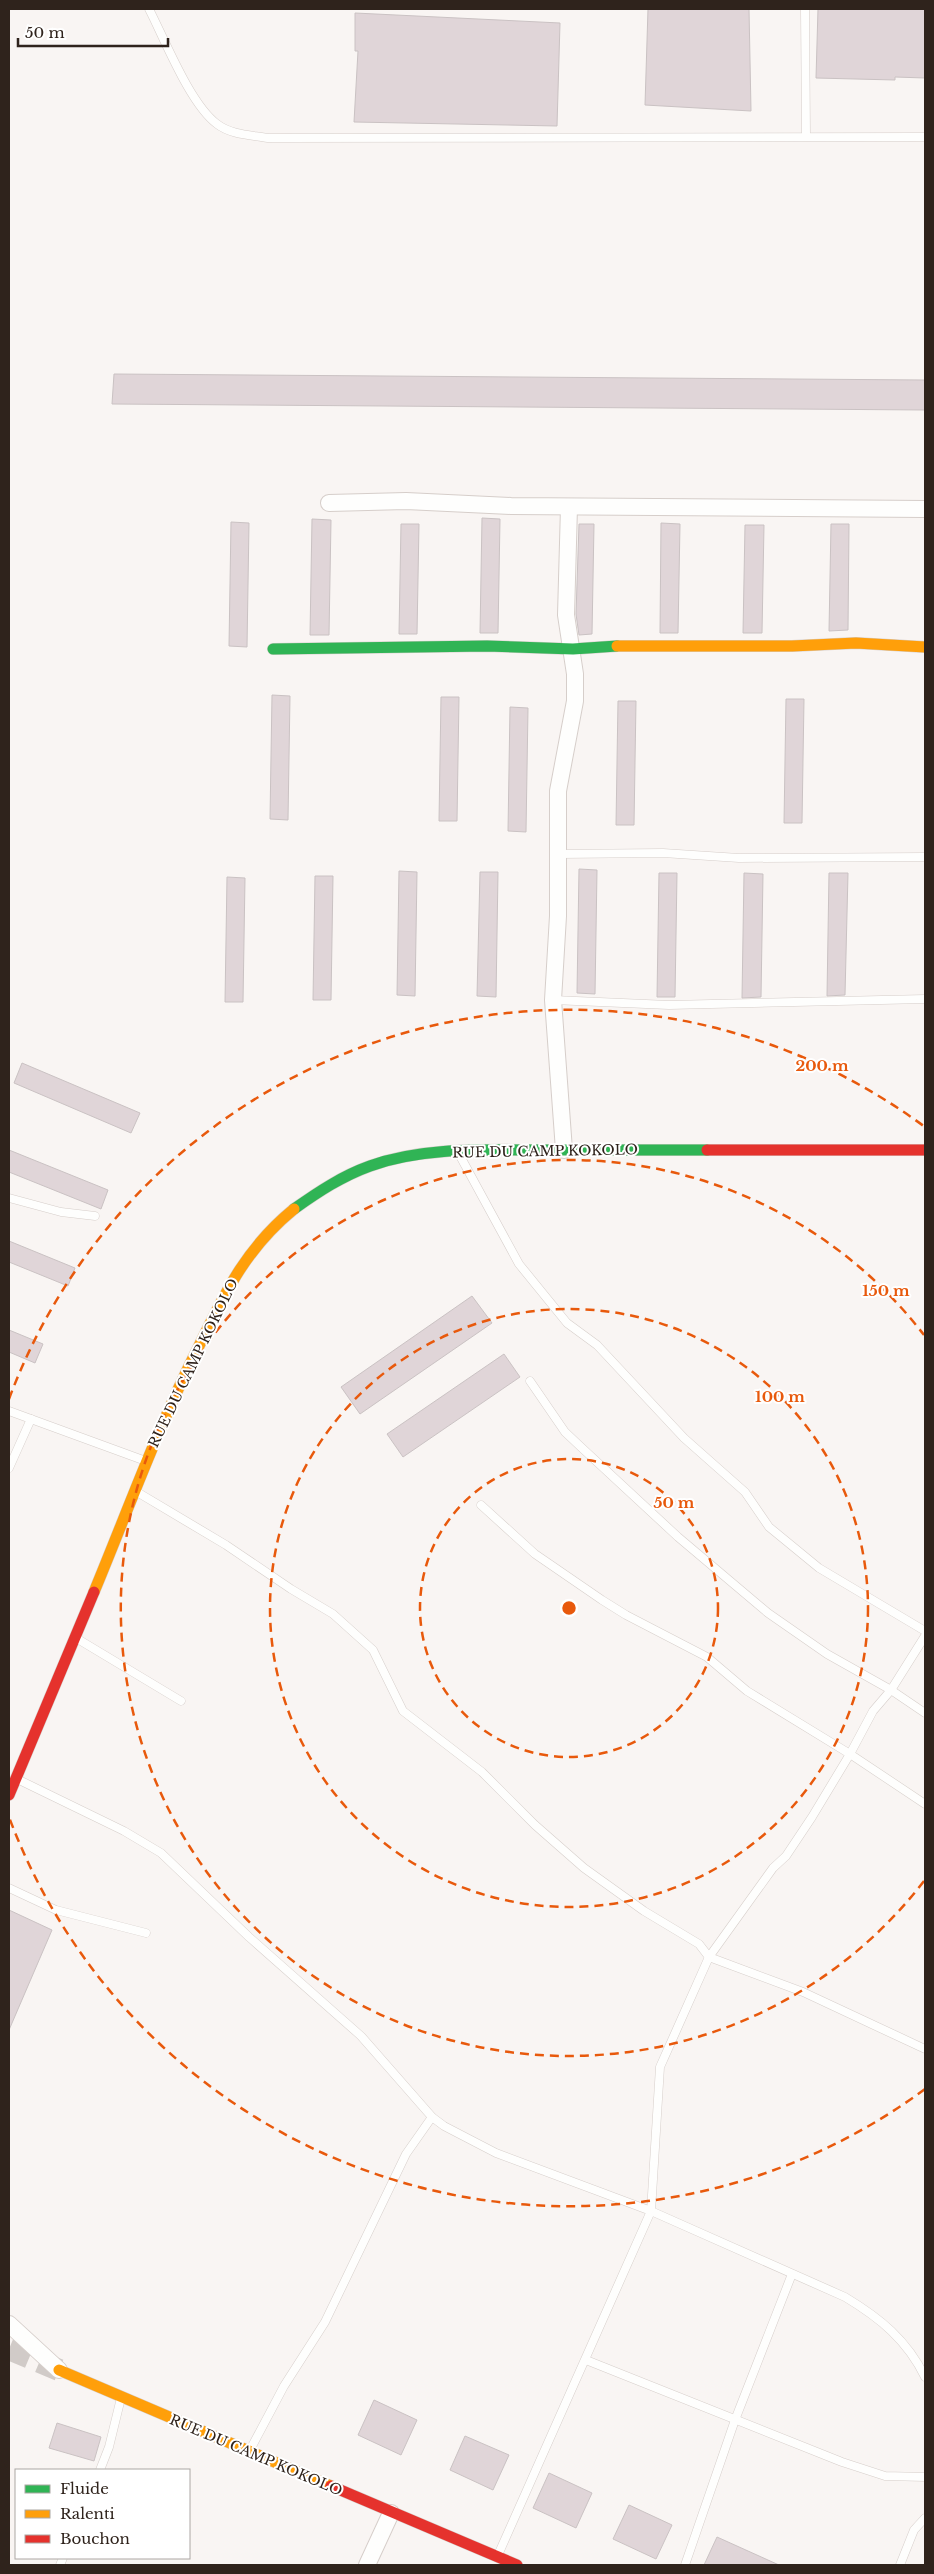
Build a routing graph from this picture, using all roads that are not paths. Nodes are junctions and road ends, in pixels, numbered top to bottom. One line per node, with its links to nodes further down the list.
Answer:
1 (149, 9): 3 (lane)
2 (805, 9): 3 (lane)
3 (806, 136): 4 (lane)
4 (925, 137)
5 (329, 503): 6 (street)
6 (569, 507): 7 (street); 10 (street)
7 (925, 509)
8 (925, 647): 10 (street)
9 (273, 649): 10 (street)
10 (572, 649): 11 (street)
11 (559, 854): 12 (lane); 14 (street)
12 (925, 857)
13 (925, 999): 14 (lane)
14 (553, 1000): 15 (street)
15 (564, 1150): 16 (street, RUE DU CAMP KOKOLO); 17 (street, RUE DU CAMP KOKOLO)
16 (925, 1150)
17 (458, 1151): 23 (street, RUE DU CAMP KOKOLO); 27 (lane)
18 (9, 1198): 19 (lane)
19 (95, 1216)
20 (530, 1380): 30 (lane)
21 (9, 1411): 22 (lane)
22 (31, 1419): 23 (lane); 24 (lane)
23 (145, 1461): 25 (street, RUE DU CAMP KOKOLO)
24 (9, 1468)
25 (135, 1492): 28 (street, RUE DU CAMP KOKOLO); 39 (lane)
26 (481, 1504): 33 (lane)
27 (925, 1631)
28 (74, 1636): 31 (lane); 34 (street, RUE DU CAMP KOKOLO)
29 (925, 1636): 30 (lane)
30 (891, 1690): 32 (lane); 33 (lane)
31 (181, 1701)
32 (925, 1713)
33 (850, 1754): 36 (lane); 39 (lane)
34 (16, 1778): 35 (street, RUE DU CAMP KOKOLO); 41 (lane)
35 (9, 1796)
36 (925, 1804)
37 (9, 1888): 38 (lane)
38 (146, 1933)
39 (709, 1957): 40 (lane); 42 (lane)
40 (925, 2049)
41 (432, 2117): 42 (lane); 50 (lane)
42 (651, 2212): 43 (lane); 45 (lane)
43 (792, 2274): 47 (lane); 49 (lane)
44 (9, 2324): 46 (street, RUE DU CAMP KOKOLO)
45 (586, 2360): 49 (lane); 55 (lane)
46 (58, 2370): 48 (street, RUE DU CAMP KOKOLO)
47 (925, 2377)
48 (121, 2397): 50 (street, RUE DU CAMP KOKOLO); 51 (lane)
49 (735, 2420): 52 (lane); 58 (lane)
50 (249, 2452): 53 (street, RUE DU CAMP KOKOLO)
51 (100, 2469)
52 (925, 2477)
53 (391, 2513): 55 (street, RUE DU CAMP KOKOLO); 56 (street)
54 (925, 2518): 59 (lane)
55 (497, 2557): 57 (street, RUE DU CAMP KOKOLO)
56 (367, 2565)
57 (517, 2565)
58 (686, 2565)
59 (900, 2565)

